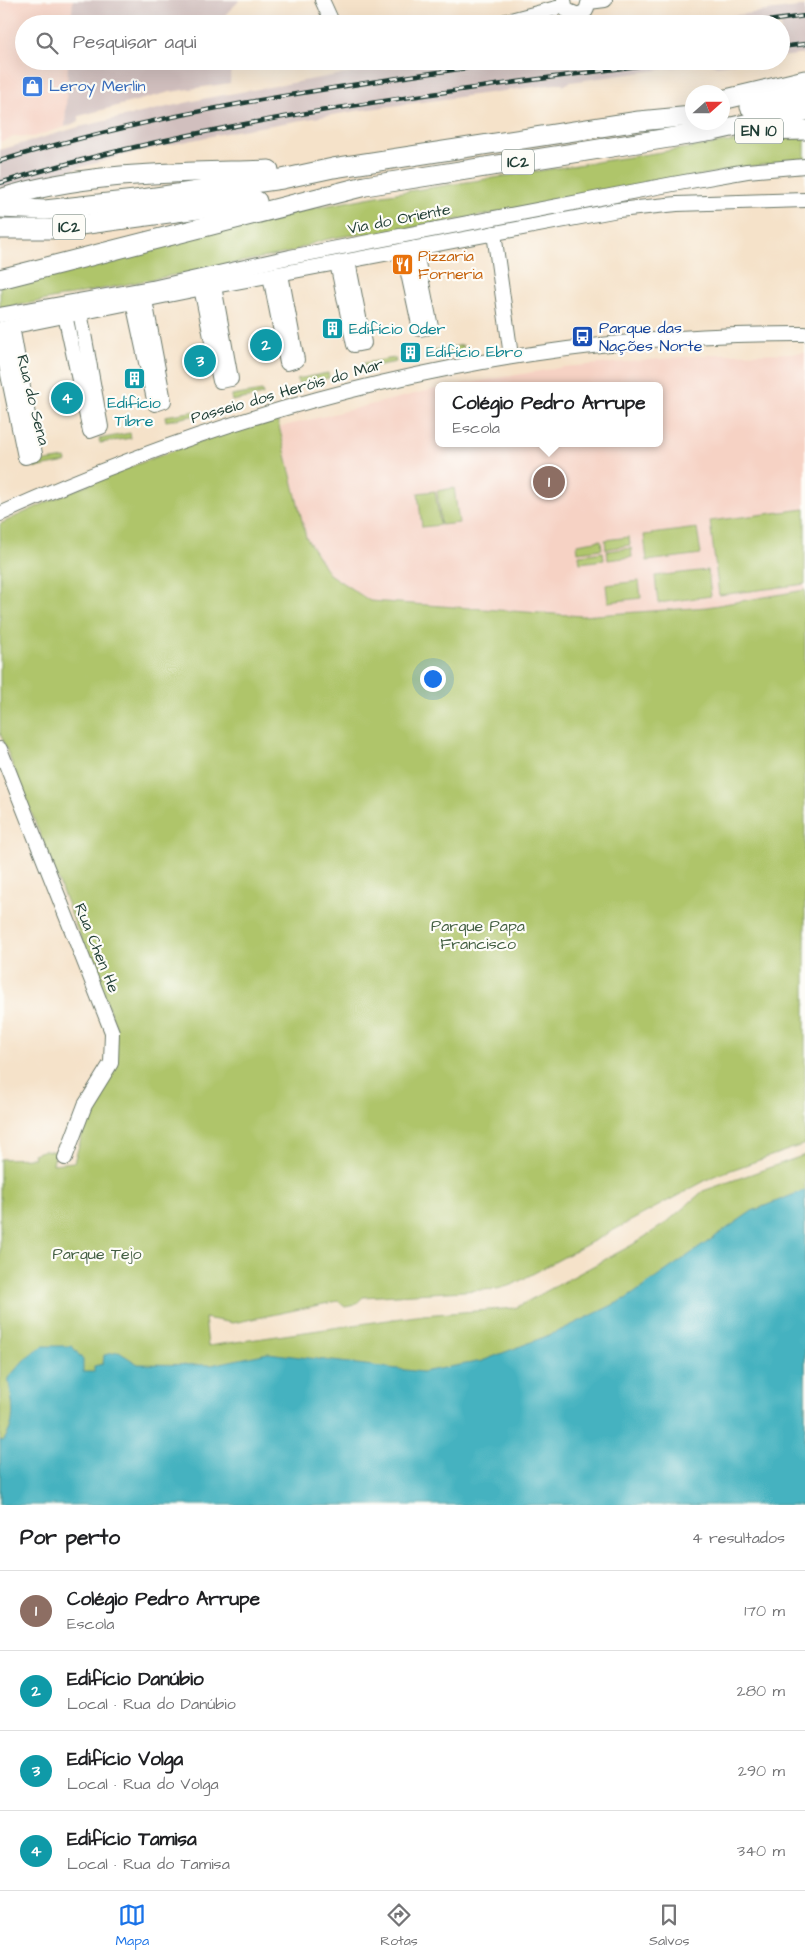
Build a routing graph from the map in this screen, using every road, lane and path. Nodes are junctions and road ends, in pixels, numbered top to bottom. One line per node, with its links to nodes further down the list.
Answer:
1 (322, 0): 5 (street)
2 (605, 0): 3 (street)
3 (589, 1): 4 (street)
4 (564, 3): 6 (street)
5 (328, 15)
6 (525, 15)
7 (805, 80): 9 (highway, EN 10)
8 (805, 97): 11 (highway)
9 (730, 98)
10 (685, 109): 14 (highway)
11 (730, 110)
12 (805, 111): 16 (highway, IC2)
13 (685, 117): 14 (highway, IC2)
14 (639, 121): 18 (highway, IC2)
15 (805, 130): 16 (highway, EN 10)
16 (713, 132): 19 (highway, IC2)
17 (805, 166): 24 (street, Via do Oriente)
18 (333, 168): 20 (highway); 23 (highway, IC2)
19 (323, 196): 23 (highway, IC2); 30 (highway)
20 (0, 200)
21 (805, 200): 27 (street, Via do Oriente)
22 (0, 208): 23 (highway, IC2)
23 (136, 209): 26 (highway, IC2)
24 (516, 214): 25 (street, Via do Oriente); 27 (street)
25 (462, 225): 27 (street); 34 (street, Via do Oriente)
26 (0, 229)
27 (494, 233): 28 (street, Via do Oriente); 39 (street)
28 (342, 262): 28 (street); 29 (street, Via do Oriente)
29 (275, 275): 29 (street); 31 (street, Via do Oriente)
30 (0, 279)
31 (208, 287): 31 (street); 32 (street, Via do Oriente)
32 (139, 301): 32 (street); 33 (street, Via do Oriente)
33 (80, 312): 35 (street, Via do Oriente); 35 (street)
34 (0, 315)
35 (65, 315): 36 (street, Via do Oriente)
36 (6, 328): 38 (street, Rua do Sena)
37 (805, 334): 39 (street, Passeio dos Heróis do Mar)
38 (0, 336)
39 (511, 356): 40 (street, Passeio dos Heróis do Mar)
40 (0, 514)
41 (0, 749): 42 (street, Rua Chen He)
42 (65, 1158)

